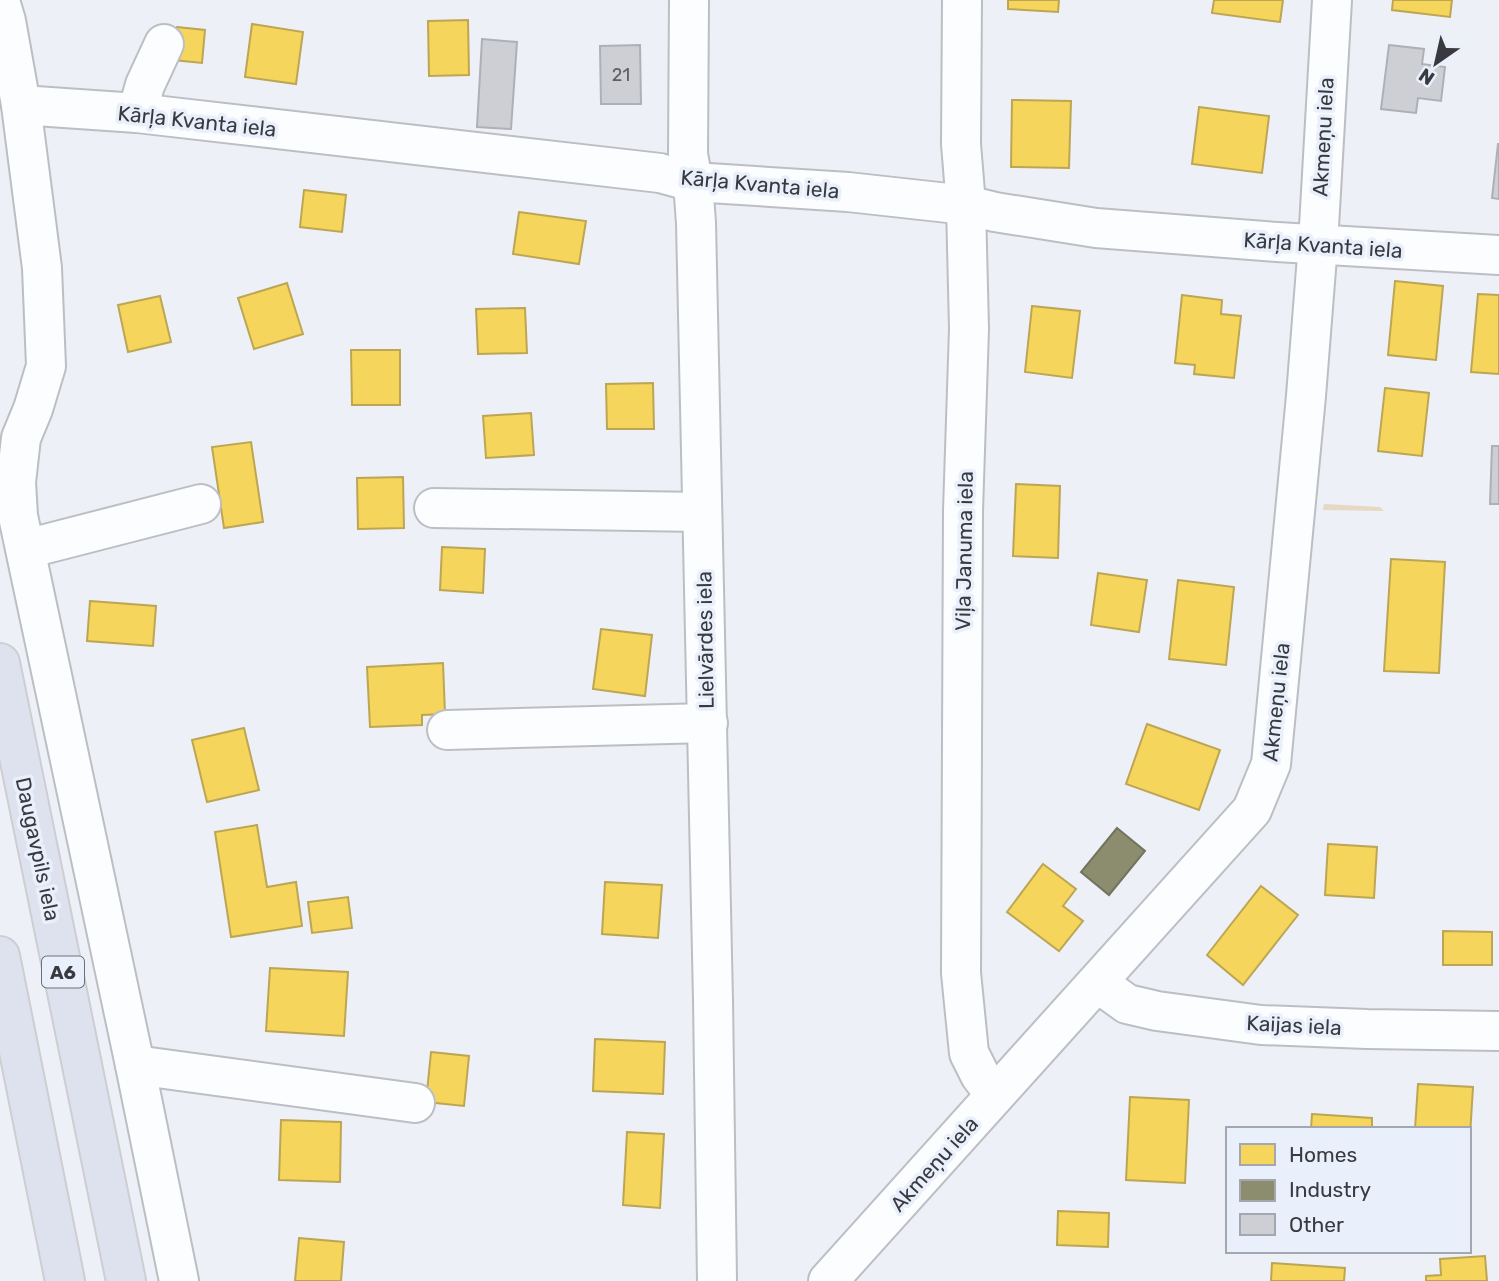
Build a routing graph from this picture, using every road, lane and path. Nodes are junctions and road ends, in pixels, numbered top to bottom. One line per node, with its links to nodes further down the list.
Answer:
1 (689, 0): 8 (street, Lielvārdes iela)
2 (962, 0): 9 (street, Viļa Januma iela)
3 (1332, 0): 10 (street, Akmeņu iela)
4 (0, 1): 6 (street)
5 (164, 44): 7 (street)
6 (21, 105): 7 (street, Kārļa Kvanta iela); 15 (street)
7 (137, 113): 8 (street, Kārļa Kvanta iela)
8 (693, 182): 9 (street, Kārļa Kvanta iela); 14 (street, Lielvārdes iela)
9 (966, 205): 10 (street, Kārļa Kvanta iela); 23 (street, Viļa Januma iela)
10 (1318, 244): 11 (street, Kārļa Kvanta iela); 20 (street, Akmeņu iela)
11 (1499, 255)
12 (201, 504): 15 (street)
13 (434, 508): 14 (street)
14 (702, 512): 17 (street, Lielvārdes iela)
15 (26, 549): 22 (street)
16 (0, 663): 26 (highway, Daugavpils iela / A6)
17 (708, 723): 18 (street); 28 (street, Lielvārdes iela)
18 (447, 730)
19 (0, 956): 25 (highway)
20 (1098, 983): 21 (street, Kaijas iela); 23 (street, Akmeņu iela)
21 (1499, 1031)
22 (135, 1065): 24 (street); 27 (street)
23 (995, 1095): 29 (street, Akmeņu iela)
24 (415, 1103)
25 (65, 1281)
26 (126, 1281)
27 (179, 1281)
28 (718, 1281)
29 (828, 1281)

